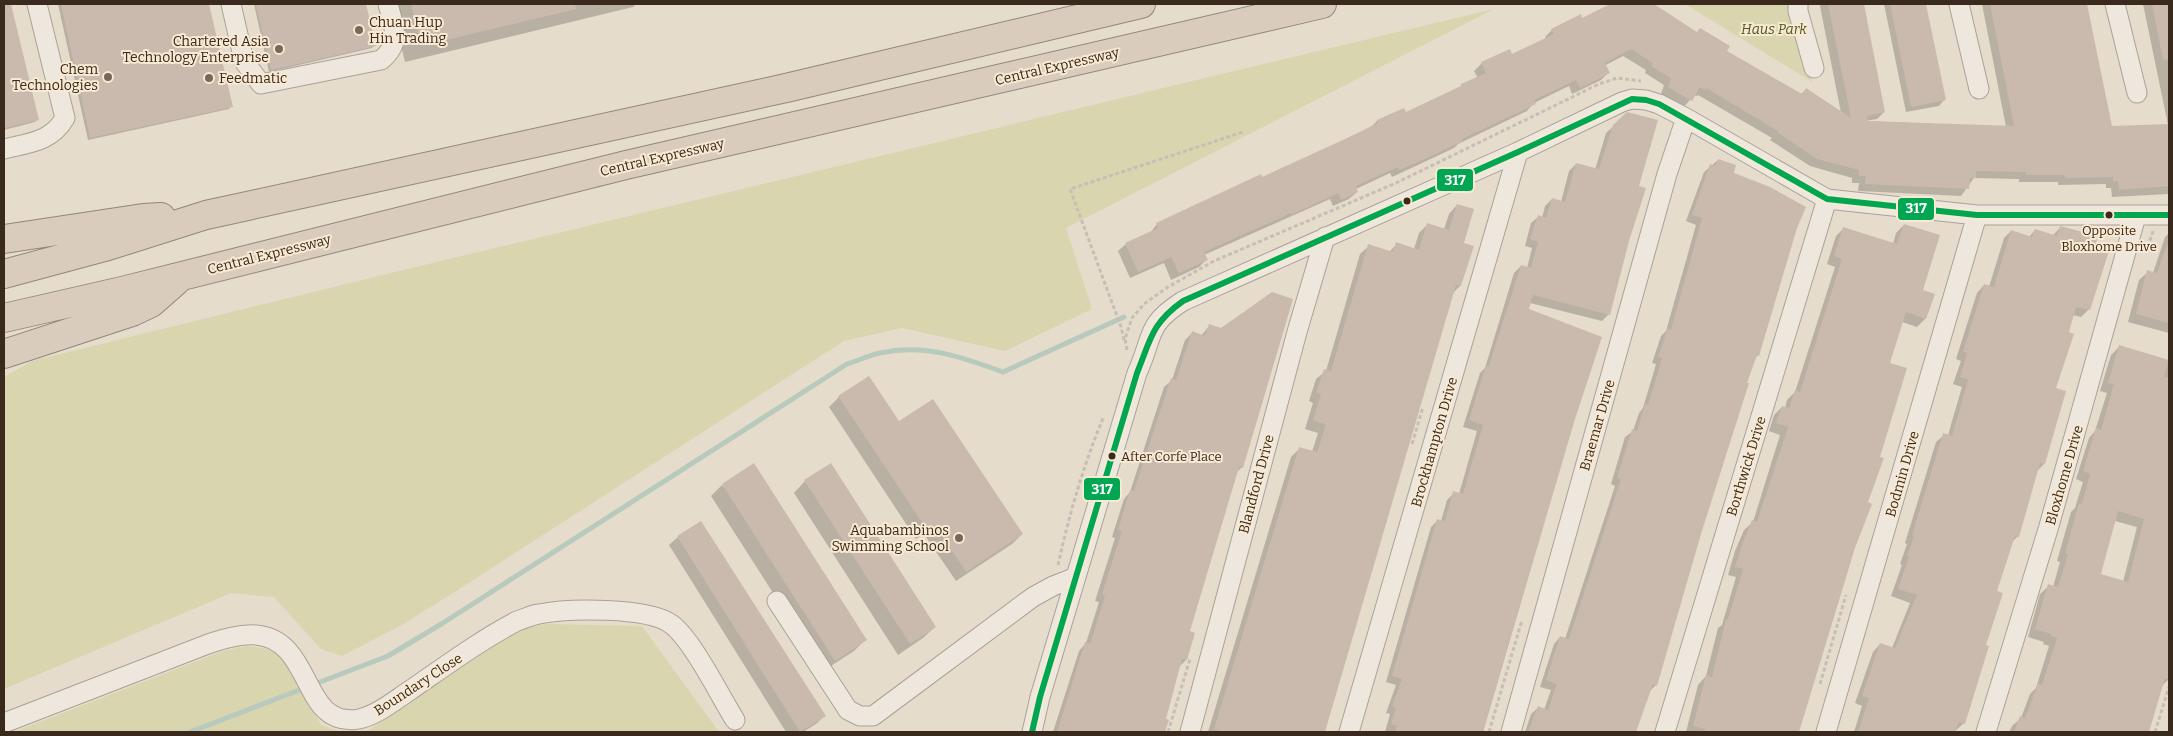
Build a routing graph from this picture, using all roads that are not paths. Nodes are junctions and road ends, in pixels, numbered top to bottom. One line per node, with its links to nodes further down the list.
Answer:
1 (37, 4): 13 (street)
2 (231, 4): 3 (street)
3 (388, 4)
4 (1141, 4): 16 (highway)
5 (1322, 4): 23 (highway, Central Expressway)
6 (1798, 4): 9 (street)
7 (1959, 4): 10 (street)
8 (2115, 4): 11 (street)
9 (1814, 68)
10 (1979, 89)
11 (2137, 93)
12 (1686, 118): 14 (street); 15 (street); 33 (street, Braemar Drive)
13 (4, 149)
14 (1518, 152): 20 (street); 32 (street, Brockhampton Drive)
15 (1827, 200): 17 (street); 34 (street, Borthwick Drive)
16 (206, 215): 21 (highway); 22 (highway)
17 (1977, 215): 19 (street); 35 (street, Bodmin Drive)
18 (2169, 215): 19 (street)
19 (2136, 216): 36 (street, Bloxhome Drive)
20 (1325, 236): 26 (street); 31 (street, Blandford Drive)
21 (4, 239)
22 (4, 274)
23 (183, 275): 24 (highway, Central Expressway); 25 (highway)
24 (4, 318)
25 (4, 354)
26 (1076, 577): 27 (street); 30 (street)
27 (777, 602)
28 (735, 720): 29 (street, Boundary Close)
29 (4, 723)
30 (1032, 732)
31 (1190, 732)
32 (1349, 732)
33 (1511, 732)
34 (1665, 732)
35 (1826, 732)
36 (1986, 732)

